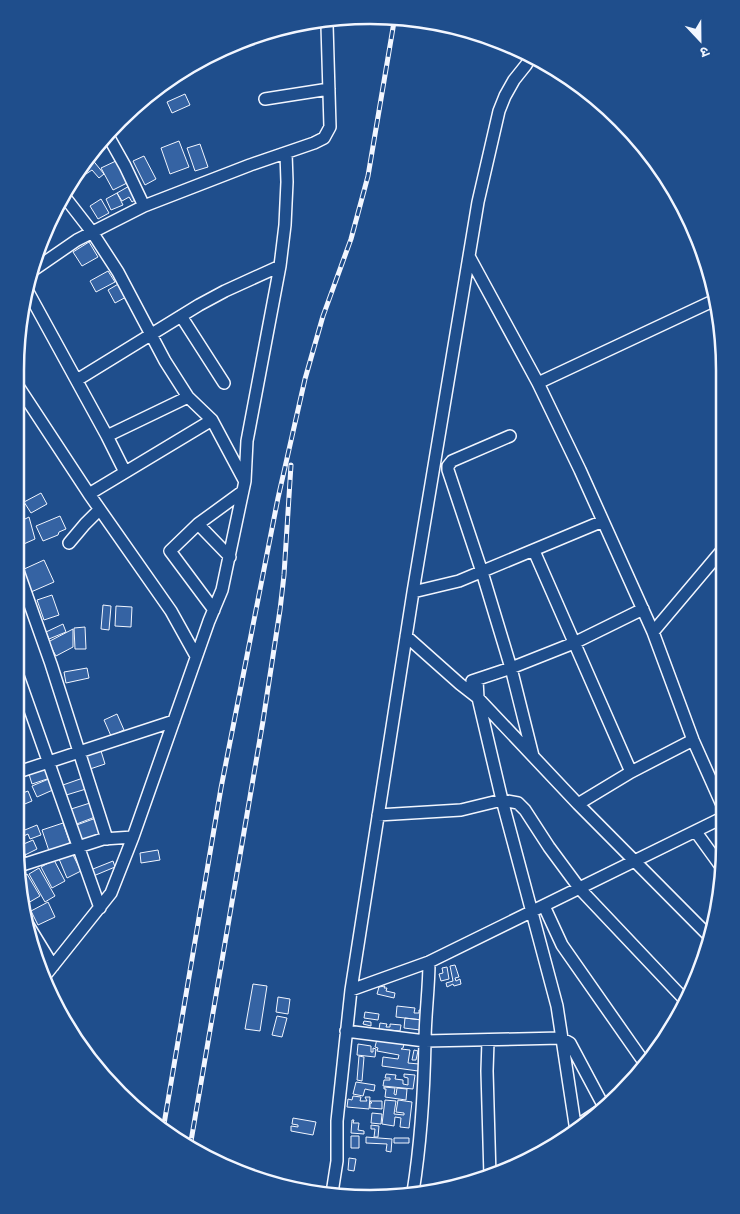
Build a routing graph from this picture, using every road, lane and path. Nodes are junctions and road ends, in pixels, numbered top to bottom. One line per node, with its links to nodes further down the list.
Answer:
1 (327, 27): 3 (street)
2 (528, 62): 10 (street)
3 (329, 89): 4 (street); 6 (street)
4 (265, 99)
5 (111, 141): 8 (street)
6 (286, 153): 8 (street); 12 (street)
7 (68, 201): 9 (street)
8 (144, 206): 9 (street)
9 (92, 232): 11 (street); 16 (street)
10 (470, 258): 18 (street); 37 (street)
11 (40, 266)
12 (280, 266): 15 (street); 26 (street)
13 (31, 298): 17 (street)
14 (710, 302): 18 (street)
15 (181, 316): 16 (street); 19 (street)
16 (152, 335): 17 (street); 21 (street)
17 (76, 380): 23 (street)
18 (538, 382): 29 (street)
19 (224, 383)
20 (24, 395): 27 (street)
21 (188, 397): 22 (street); 23 (street)
22 (212, 420): 25 (street); 26 (street)
23 (107, 436): 25 (street)
24 (510, 436): 35 (street)
25 (125, 472): 27 (street)
26 (244, 487): 30 (street); 33 (street)
27 (89, 494): 28 (street)
28 (99, 510): 31 (street); 43 (street)
29 (603, 521): 32 (street); 38 (street)
30 (198, 524): 33 (street); 39 (street)
31 (69, 543)
32 (534, 551): 35 (street); 42 (street)
33 (230, 557): 39 (street)
34 (716, 557): 40 (street)
35 (482, 572): 37 (street); 44 (street)
36 (24, 587): 51 (street)
37 (413, 592): 41 (street)
38 (643, 609): 40 (street); 42 (street)
39 (214, 610): 43 (street)
40 (653, 632): 50 (street)
41 (406, 636): 46 (street); 59 (street)
42 (574, 643): 44 (street); 55 (street)
43 (196, 656): 49 (street)
44 (511, 668): 45 (street); 52 (street)
45 (477, 680): 46 (street); 48 (street)
46 (460, 684): 48 (street)
47 (24, 692): 53 (street)
48 (478, 698): 52 (street); 57 (street)
49 (174, 721): 51 (street); 62 (street)
50 (693, 740): 55 (street); 56 (street)
51 (80, 752): 53 (street); 63 (street)
52 (534, 758): 58 (street)
53 (49, 762): 54 (street); 64 (street)
54 (24, 770)
55 (631, 772): 58 (street)
56 (716, 792)
57 (502, 800): 59 (street); 68 (street); 71 (street)
58 (578, 804): 66 (street)
59 (378, 815): 77 (street)
60 (716, 821): 61 (street)
61 (696, 832): 65 (street); 66 (street)
62 (134, 836): 63 (street); 70 (street)
63 (107, 839): 64 (street)
64 (78, 847): 67 (street); 70 (street)
65 (716, 860)
66 (636, 861): 68 (street); 72 (street)
67 (24, 865)
68 (580, 889): 69 (street); 78 (street)
69 (544, 906): 71 (street); 83 (street)
70 (100, 908): 75 (street)
71 (531, 912): 74 (street); 80 (street)
72 (705, 932)
73 (38, 941): 75 (street)
74 (429, 962): 77 (street); 82 (street)
75 (53, 966): 76 (street)
76 (48, 972)
77 (351, 990): 79 (street)
78 (681, 996)
79 (346, 1031): 82 (street); 88 (street)
80 (561, 1038): 81 (street); 84 (street); 85 (street)
81 (488, 1041): 82 (street); 86 (street)
82 (425, 1042): 87 (street)
83 (642, 1059)
84 (601, 1101)
85 (574, 1124)
86 (490, 1169)
87 (414, 1187)
88 (333, 1188)

